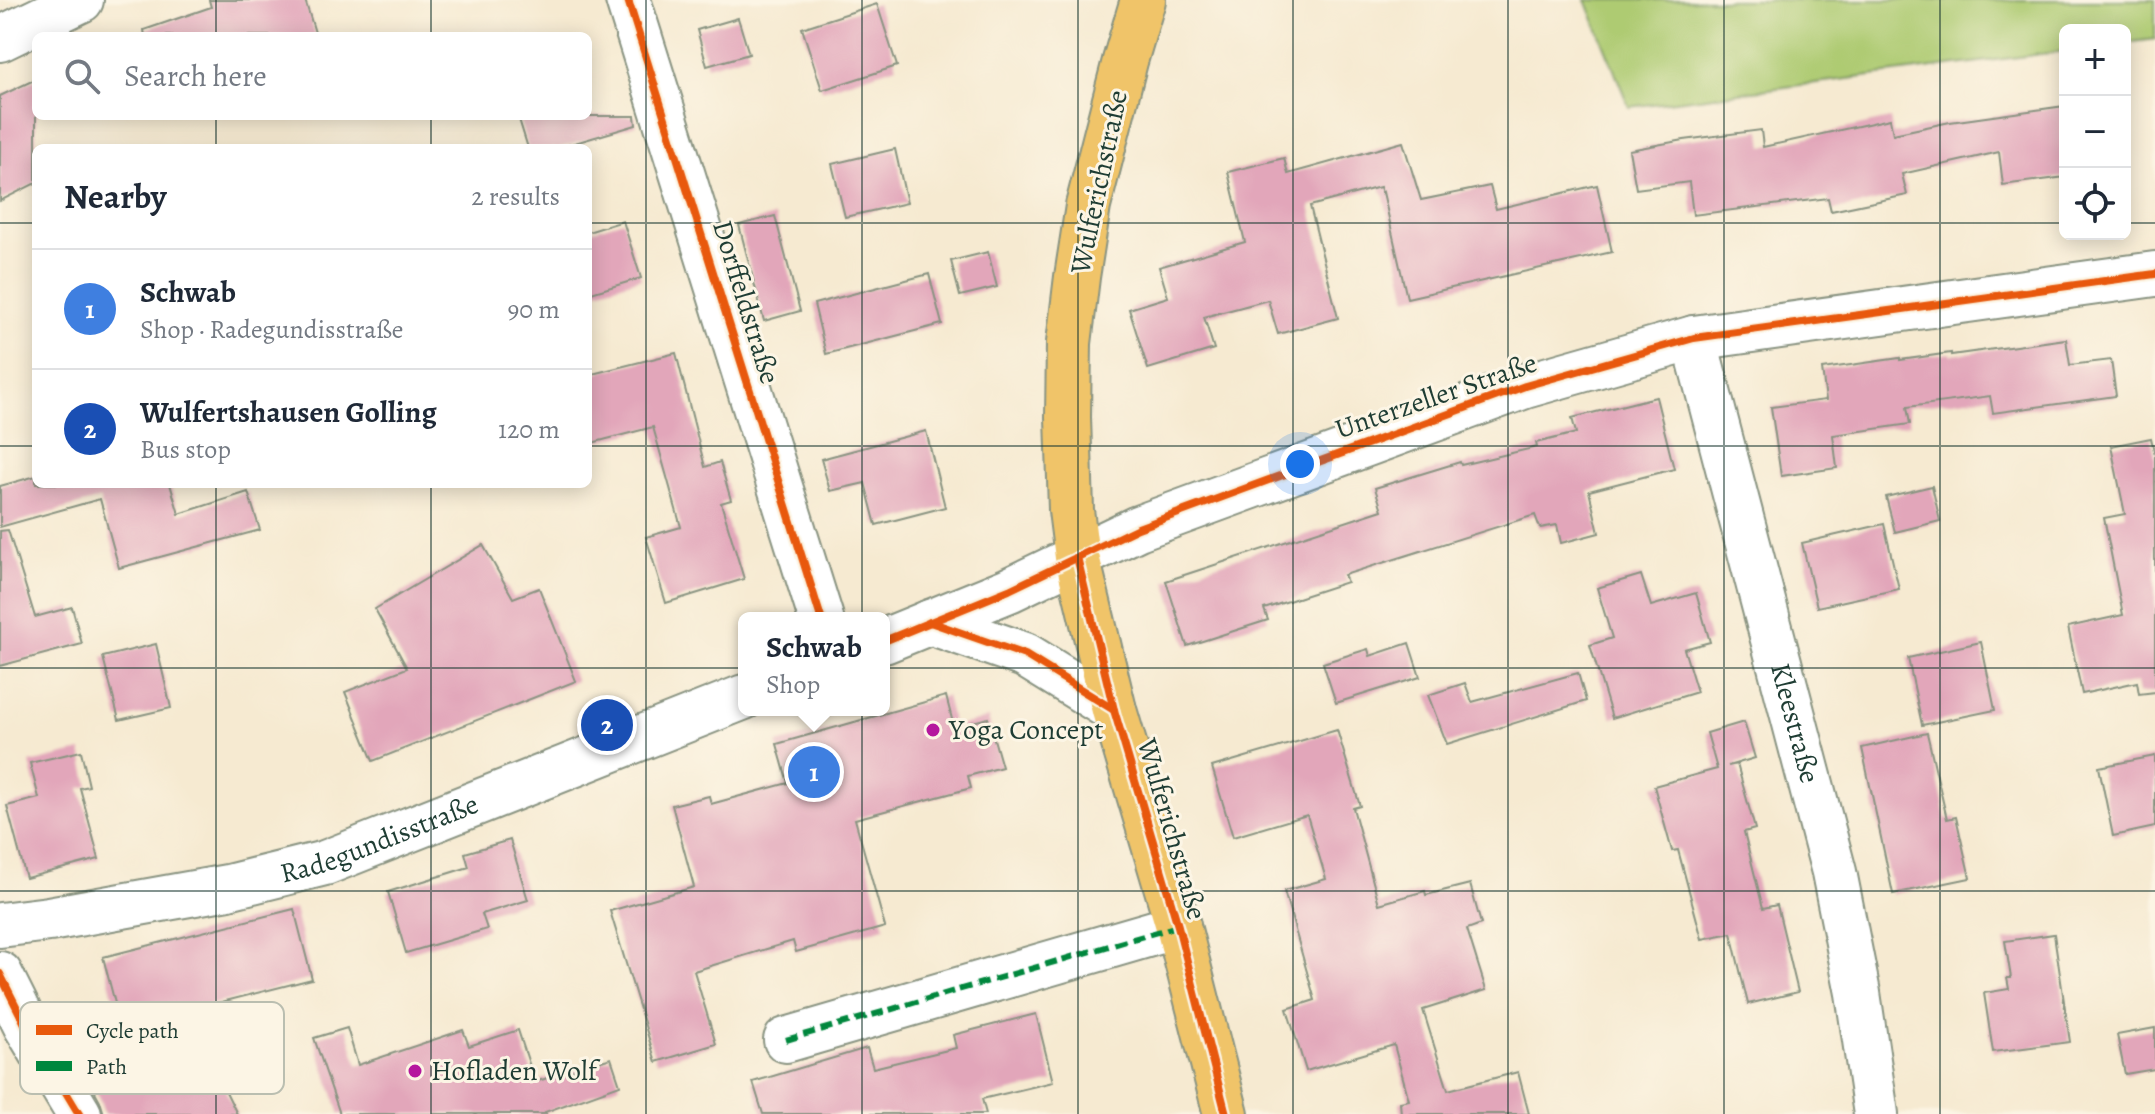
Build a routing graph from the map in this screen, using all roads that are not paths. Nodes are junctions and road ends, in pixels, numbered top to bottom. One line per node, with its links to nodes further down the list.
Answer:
1 (81, 0): 4 (street)
2 (628, 0): 8 (street, Dorffeldstraße)
3 (1143, 0): 7 (main road, Wulferichstraße)
4 (0, 39)
5 (2155, 274): 6 (street, Unterzeller Straße)
6 (1694, 338): 7 (street, Unterzeller Straße); 21 (street, Kleestraße)
7 (1077, 557): 9 (street); 12 (main road, Wulferichstraße)
8 (819, 612)
9 (930, 622): 10 (street); 12 (street)
10 (890, 639)
11 (738, 699): 13 (street, Radegundisstraße)
12 (1114, 710): 14 (main road, Wulferichstraße)
13 (0, 925)
14 (1178, 926): 17 (street); 20 (main road, Wulferichstraße)
15 (0, 974): 16 (street)
16 (20, 1014)
17 (786, 1040)
18 (67, 1094): 19 (street)
19 (79, 1114)
20 (1226, 1114)
21 (1876, 1114)

